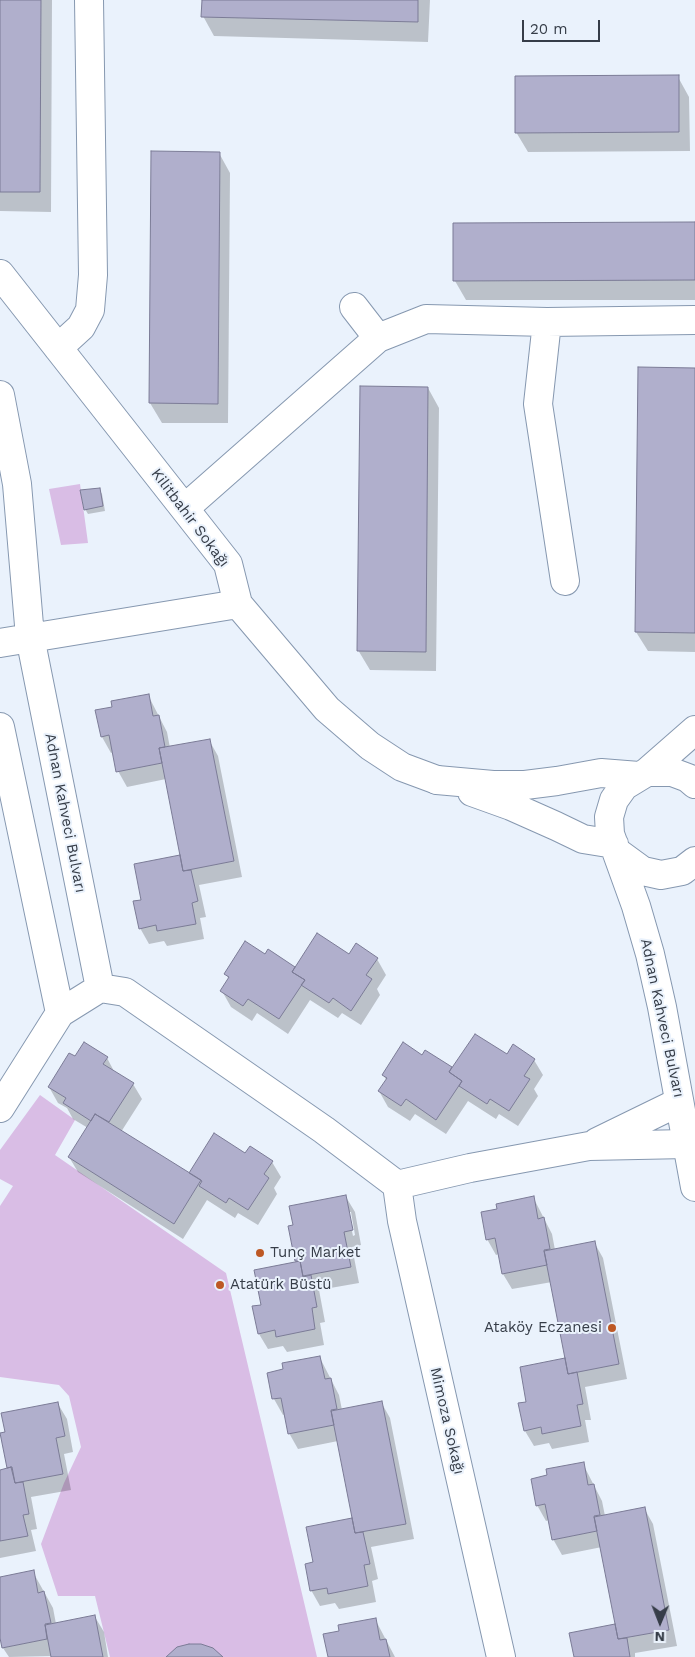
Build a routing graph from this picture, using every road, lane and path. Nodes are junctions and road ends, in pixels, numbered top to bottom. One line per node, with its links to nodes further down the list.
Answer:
1 (89, 0): 7 (street)
2 (3, 286): 7 (street, Kilitbahir Sokağı)
3 (354, 307): 6 (street)
4 (695, 320): 5 (street)
5 (547, 322): 6 (street); 10 (street)
6 (378, 338): 9 (street)
7 (58, 348): 9 (street, Kilitbahir Sokağı)
8 (0, 395): 12 (street, Adnan Kahveci Bulvarı)
9 (185, 508): 11 (street, Kilitbahir Sokağı)
10 (565, 581)
11 (238, 604): 12 (street); 17 (street, Kilitbahir Sokağı)
12 (30, 637): 13 (street); 21 (street, Adnan Kahveci Bulvarı)
13 (0, 643)
14 (0, 727): 22 (street)
15 (695, 730): 16 (street)
16 (643, 774): 17 (street); 18 (street); 19 (street, Adnan Kahveci Bulvarı)
17 (437, 780): 19 (street)
18 (695, 784)
19 (616, 848): 20 (street); 23 (street, Adnan Kahveci Bulvarı)
20 (695, 861)
21 (100, 988): 22 (street); 27 (street)
22 (60, 1013): 24 (street)
23 (679, 1102): 25 (street, Adnan Kahveci Bulvarı); 26 (street)
24 (0, 1108)
25 (687, 1144): 26 (street); 28 (street, Adnan Kahveci Bulvarı)
26 (589, 1146): 27 (street)
27 (397, 1185): 29 (street, Mimoza Sokağı)
28 (695, 1187)
29 (501, 1657)

